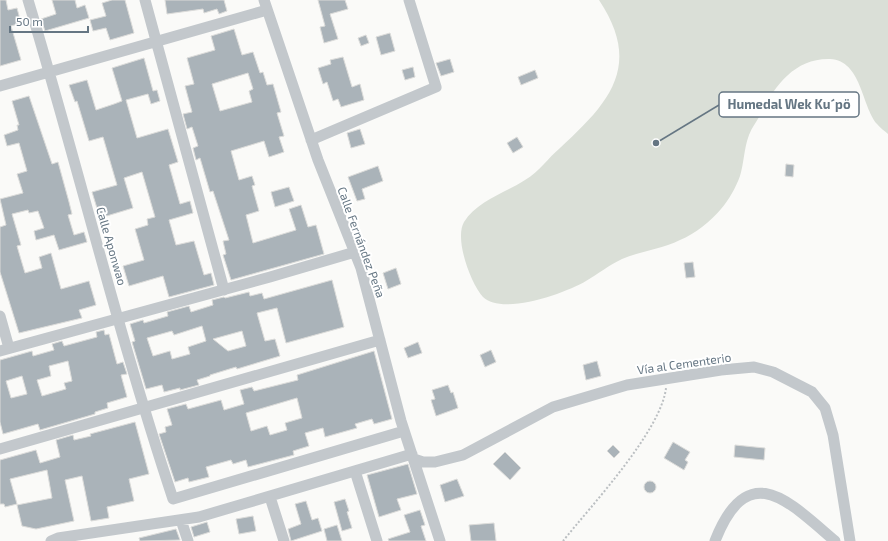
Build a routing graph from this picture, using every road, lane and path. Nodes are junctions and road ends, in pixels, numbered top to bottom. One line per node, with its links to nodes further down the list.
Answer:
1 (28, 0): 6 (street, Calle Aponwao)
2 (145, 0): 5 (street)
3 (409, 0): 8 (street)
4 (266, 5): 5 (street); 8 (street, Calle Fernández Peña)
5 (157, 41): 6 (street); 10 (street)
6 (50, 71): 7 (street); 12 (street, Calle Aponwao)
7 (0, 86)
8 (311, 140): 9 (street, Calle Fernández Peña)
9 (355, 252): 10 (street); 13 (street, Calle Fernández Peña)
10 (224, 290): 12 (street)
11 (0, 316): 14 (street)
12 (118, 319): 14 (street); 16 (street, Calle Aponwao)
13 (380, 340): 16 (street); 17 (street, Calle Fernández Peña)
14 (5, 350)
15 (667, 377): 19 (street, Vía al Cementerio); 29 (path); 32 (street, Vía al Cementerio)
16 (143, 408): 17 (street, Calle Aponwao); 18 (street)
17 (404, 431): 19 (street, Calle Fernández Peña)
18 (0, 449)
19 (413, 456): 20 (street); 28 (street, Calle Fernández Peña)
20 (355, 471): 21 (street); 27 (street)
21 (270, 497): 22 (street); 26 (street)
22 (181, 520): 23 (street); 25 (street)
23 (98, 537): 24 (street)
24 (51, 541)
25 (188, 541)
26 (284, 541)
27 (377, 541)
28 (440, 541)
29 (563, 541)
30 (715, 541): 31 (street)
31 (835, 541)
32 (850, 541)

